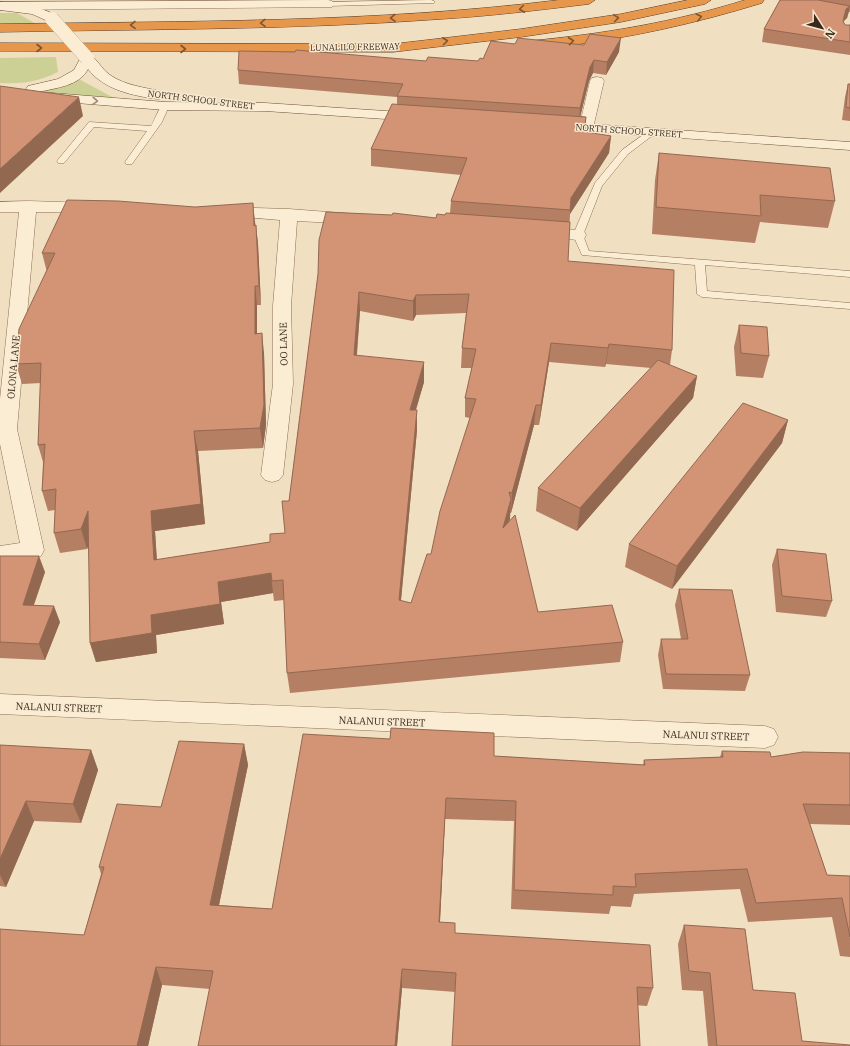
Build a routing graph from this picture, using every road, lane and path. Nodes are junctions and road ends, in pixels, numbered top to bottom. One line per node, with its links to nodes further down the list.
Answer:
1 (588, 0): 10 (highway, one-way to 10)
2 (705, 0): 12 (highway, LUNALILO FREEWAY, one-way to 2)
3 (758, 0): 12 (highway, one-way to 3)
4 (329, 2): 5 (lane); 6 (street)
5 (432, 2)
6 (116, 3): 8 (street)
7 (0, 6): 8 (street); 9 (street, NORTH SCHOOL STREET)
8 (79, 6): 9 (street)
9 (52, 19): 13 (street, NORTH SCHOOL STREET, bridge)
10 (0, 28)
11 (0, 47): 12 (highway, LUNALILO FREEWAY, one-way to 12)
12 (393, 48)
13 (87, 58): 15 (street); 17 (street, NORTH SCHOOL STREET)
14 (597, 81): 20 (street)
15 (0, 93): 16 (street, NORTH SCHOOL STREET, one-way to 16)
16 (165, 106): 17 (street, NORTH SCHOOL STREET); 21 (lane)
17 (265, 108): 18 (street, NORTH SCHOOL STREET)
18 (429, 118)
19 (547, 126): 20 (street, NORTH SCHOOL STREET)
20 (586, 128): 22 (street, NORTH SCHOOL STREET)
21 (153, 129): 24 (lane); 25 (lane)
22 (653, 132): 23 (street, NORTH SCHOOL STREET); 33 (lane)
23 (850, 146)
24 (61, 161)
25 (129, 162)
26 (28, 206): 27 (street); 28 (street); 37 (street, OLONA LANE)
27 (0, 207)
28 (107, 208)
29 (210, 211): 30 (street)
30 (289, 214): 31 (street); 38 (street, OO LANE)
31 (367, 220)
32 (523, 231): 33 (street)
33 (578, 235): 34 (lane)
34 (700, 262): 35 (lane); 36 (lane)
35 (850, 274)
36 (850, 306)
37 (4, 430): 39 (street, OLONA LANE)
38 (272, 475)
39 (0, 554)
40 (0, 704): 41 (street, NALANUI STREET)
41 (765, 737)

